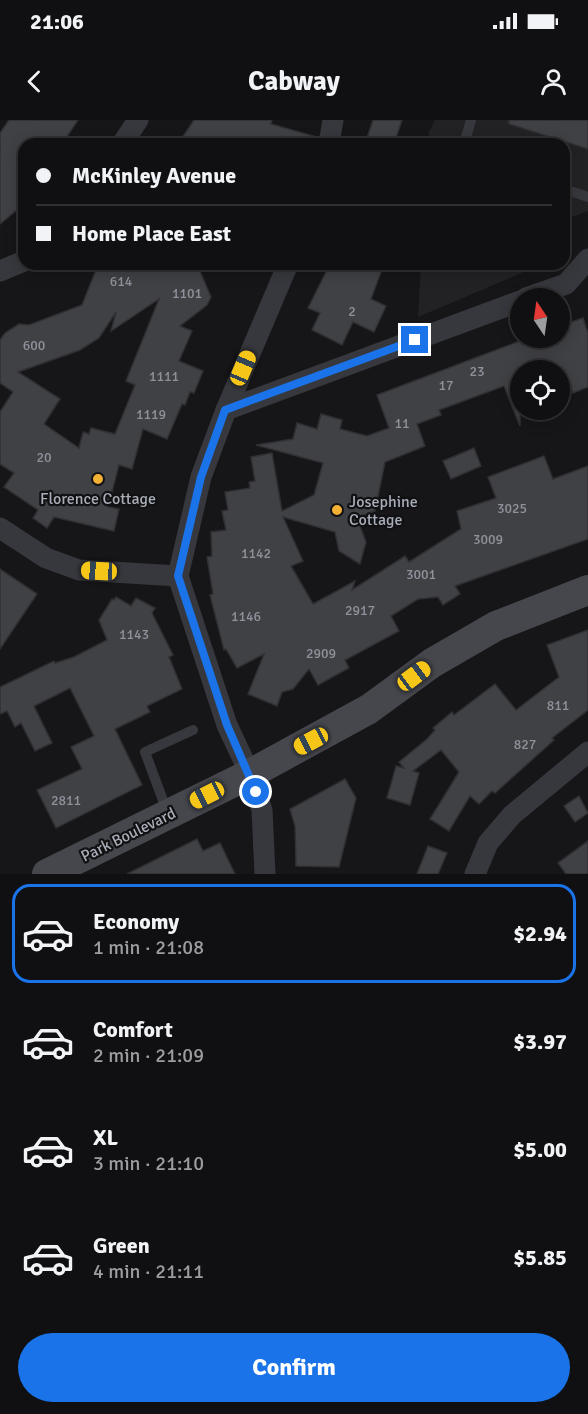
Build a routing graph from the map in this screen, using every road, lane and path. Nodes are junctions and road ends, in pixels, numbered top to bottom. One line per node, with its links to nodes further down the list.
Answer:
1 (138, 120): 4 (street)
2 (333, 120): 5 (street)
3 (471, 120): 6 (lane)
4 (126, 138)
5 (330, 138)
6 (466, 138)
7 (570, 191): 8 (lane)
8 (588, 197)
9 (588, 259): 13 (street)
10 (18, 264): 12 (street)
11 (285, 270): 15 (street)
12 (0, 271)
13 (555, 288)
14 (510, 305): 15 (street)
15 (225, 410): 17 (street)
16 (0, 528): 17 (street)
17 (178, 576): 21 (street)
18 (588, 590): 21 (main road, Park Boulevard)
19 (193, 730): 22 (lane)
20 (588, 752): 25 (street)
21 (250, 774): 22 (main road, Park Boulevard); 24 (street)
22 (168, 815): 23 (main road, Park Boulevard)
23 (47, 874)
24 (265, 874)
25 (474, 874)

